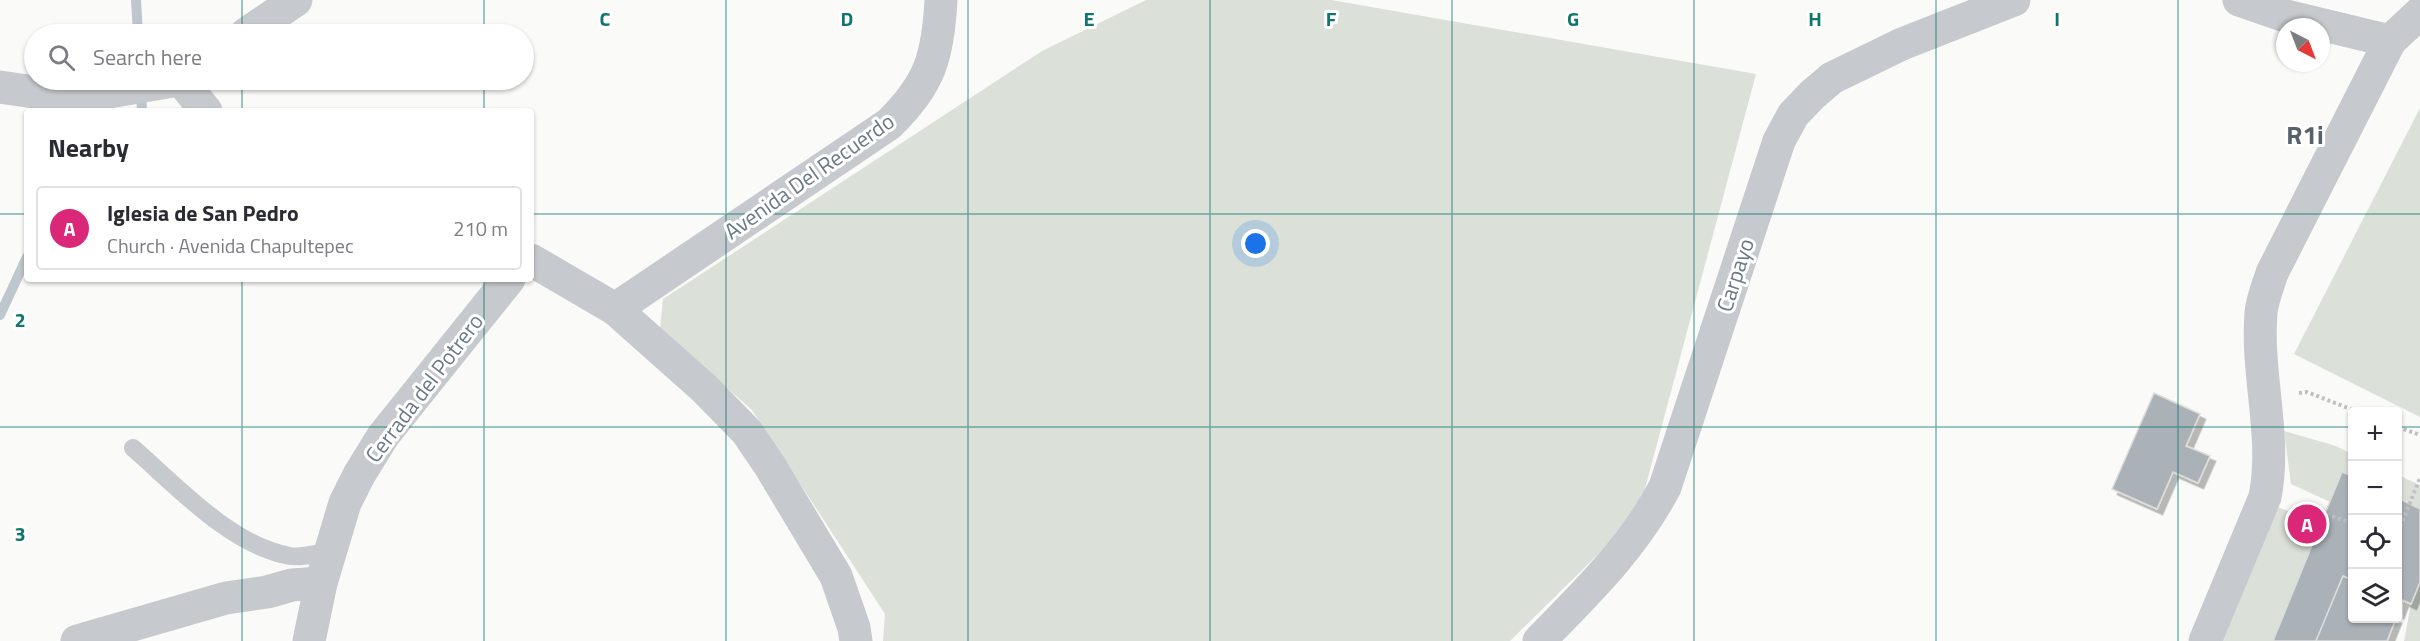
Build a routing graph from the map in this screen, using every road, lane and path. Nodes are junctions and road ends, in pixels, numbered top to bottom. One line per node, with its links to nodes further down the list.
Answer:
1 (296, 0): 6 (street)
2 (941, 0): 14 (street, Avenida Del Recuerdo)
3 (2014, 0): 29 (street, Carpayo)
4 (2238, 0): 7 (street)
5 (2420, 13): 7 (street)
6 (261, 24)
7 (2390, 41): 15 (street)
8 (0, 87): 9 (street)
9 (120, 90)
10 (183, 90): 11 (street)
11 (203, 108)
12 (534, 262): 14 (street)
13 (507, 282): 24 (street, Cerrada del Potrero)
14 (615, 309): 28 (street)
15 (2265, 397): 16 (path); 21 (street)
16 (2348, 407)
17 (2402, 429): 18 (path)
18 (2420, 435)
19 (133, 448): 24 (lane)
20 (2420, 478): 22 (path)
21 (2265, 497): 23 (path); 30 (street)
22 (2402, 520)
23 (2348, 522)
24 (331, 551): 25 (street, Cerrada del Potrero)
25 (321, 583): 26 (street); 27 (street, Cerrada del Potrero)
26 (77, 641)
27 (309, 641)
28 (856, 641)
29 (1539, 641)
30 (2205, 641)

